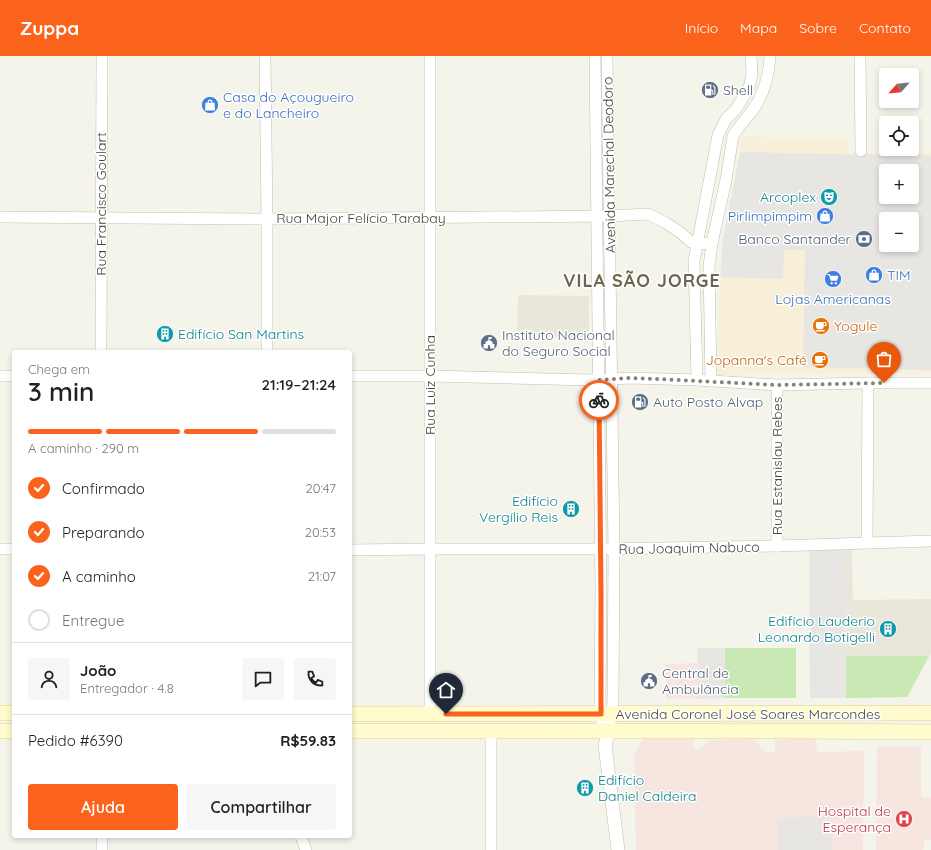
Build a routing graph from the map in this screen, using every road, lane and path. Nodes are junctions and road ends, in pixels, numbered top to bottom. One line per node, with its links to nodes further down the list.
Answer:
1 (102, 56): 13 (street, Rua Francisco Goulart)
2 (265, 56): 15 (street)
3 (430, 56): 14 (street, Rua Luiz Cunha)
4 (595, 56): 10 (street, Avenida Marechal Deodoro)
5 (607, 56): 11 (street, Avenida Marechal Deodoro)
6 (751, 56): 17 (street)
7 (770, 56): 16 (street)
8 (860, 56): 9 (street)
9 (861, 151)
10 (596, 216): 11 (street, Rua Major Felício Tarabay); 14 (street, Rua Major Felício Tarabay); 25 (street, Avenida Marechal Deodoro)
11 (609, 216): 17 (street, Rua Major Felício Tarabay); 24 (street, Avenida Marechal Deodoro)
12 (0, 217): 13 (street, Rua Major Felício Tarabay)
13 (101, 218): 15 (street, Rua Major Felício Tarabay); 18 (street, Rua Francisco Goulart)
14 (430, 218): 15 (street, Rua Major Felício Tarabay); 23 (street, Rua Luiz Cunha)
15 (267, 219): 19 (street)
16 (712, 243): 17 (street); 27 (street)
17 (698, 244): 26 (street)
18 (101, 350)
19 (267, 350)
20 (0, 376): 21 (street)
21 (12, 376)
22 (352, 376): 23 (street)
23 (430, 376): 25 (street); 36 (street, Rua Luiz Cunha)
24 (611, 379): 25 (street); 26 (street); 38 (street, Avenida Marechal Deodoro)
25 (598, 380): 37 (street, Avenida Marechal Deodoro)
26 (696, 380): 27 (street)
27 (710, 381): 30 (street)
28 (868, 383): 29 (street); 30 (street); 32 (street)
29 (931, 383)
30 (777, 385): 33 (street, Rua Estanislau Rebes)
31 (931, 541): 32 (street, Rua Joaquim Nabuco)
32 (867, 543): 33 (street, Rua Joaquim Nabuco)
33 (777, 546): 38 (street, Rua Joaquim Nabuco)
34 (0, 548): 35 (street)
35 (12, 549)
36 (431, 549): 37 (street, Rua Joaquim Nabuco); 39 (street, Rua Joaquim Nabuco); 44 (street, Rua Luiz Cunha)
37 (601, 549): 38 (street, Rua Joaquim Nabuco); 45 (street, Avenida Marechal Deodoro)
38 (614, 549): 45 (street, Avenida Marechal Deodoro)
39 (352, 550)
40 (0, 713): 41 (main road)
41 (12, 713)
42 (931, 713): 45 (main road, Avenida Coronel José Soares Marcondes)
43 (352, 714): 44 (main road, Avenida Coronel José Soares Marcondes)
44 (425, 714): 45 (main road, Avenida Coronel José Soares Marcondes); 47 (main road)
45 (606, 714): 49 (street, Avenida Marechal Deodoro)
46 (352, 730): 47 (main road, Avenida Coronel José Soares Marcondes)
47 (418, 730): 48 (main road, Avenida Coronel José Soares Marcondes)
48 (491, 730): 49 (main road, Avenida Coronel José Soares Marcondes); 57 (street)
49 (606, 730): 52 (main road, Avenida Coronel José Soares Marcondes); 58 (street)
50 (0, 731): 51 (main road)
51 (12, 731)
52 (931, 732)
53 (102, 838): 55 (street)
54 (302, 838): 56 (street)
55 (102, 850)
56 (306, 850)
57 (491, 850)
58 (618, 850)

